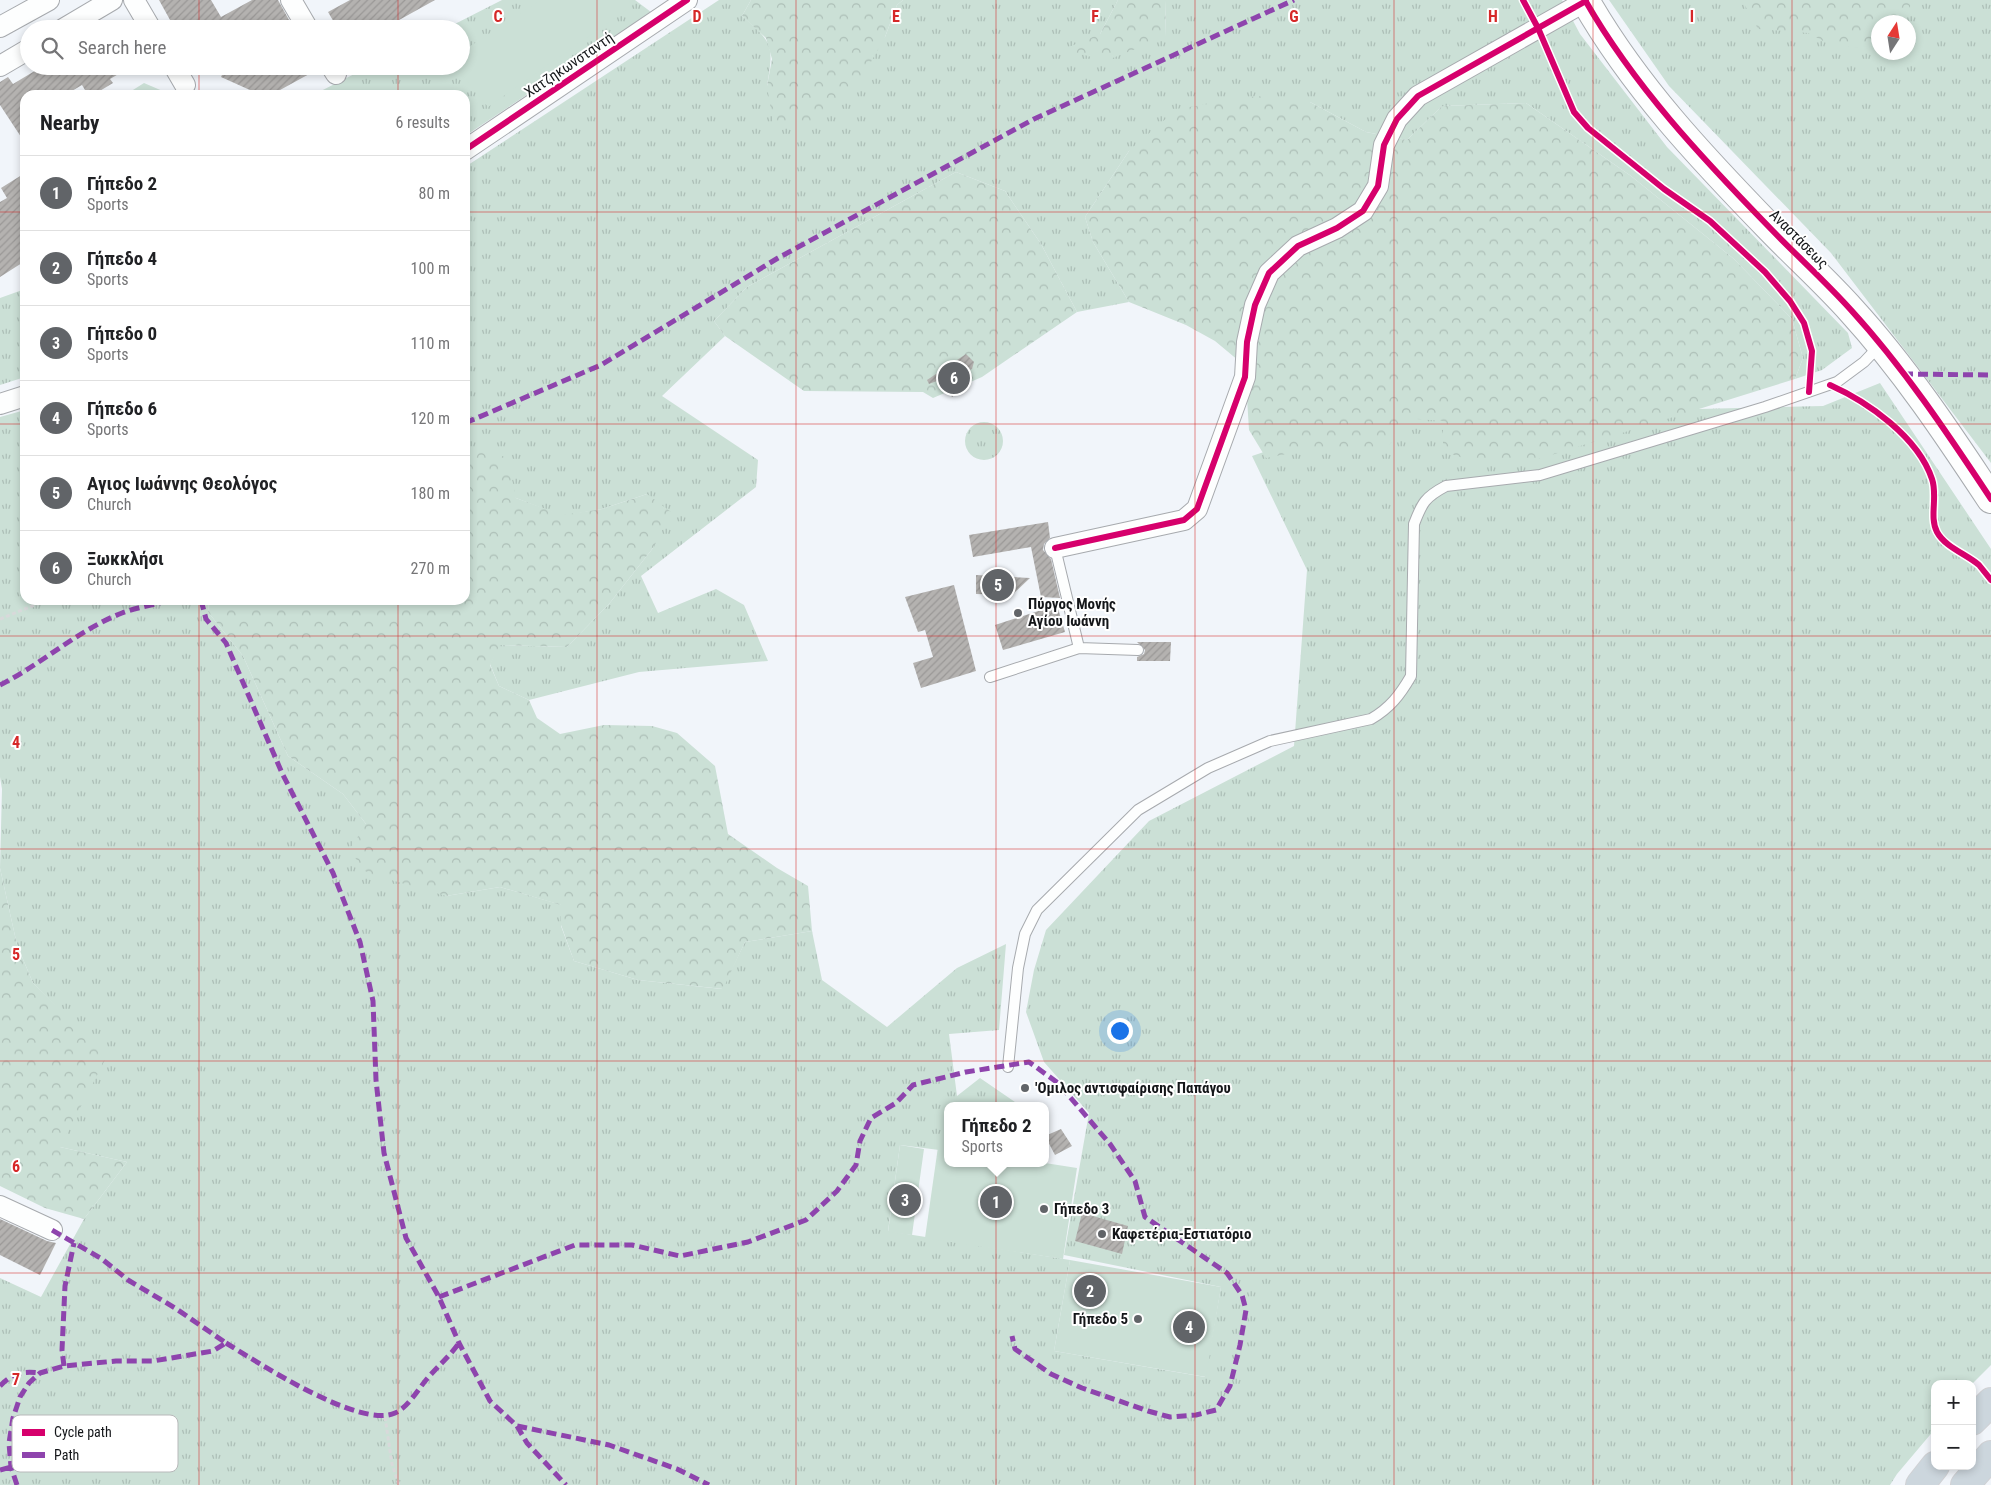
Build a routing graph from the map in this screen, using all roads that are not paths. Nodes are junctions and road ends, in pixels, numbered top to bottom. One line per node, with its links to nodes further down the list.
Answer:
1 (112, 0): 7 (street)
2 (134, 0): 8 (street)
3 (291, 0): 9 (street)
4 (687, 0): 15 (street, Χατζηκωνσταντή)
5 (1586, 1): 16 (street, Αναστάσεως); 20 (street)
6 (39, 2): 10 (street)
7 (78, 20)
8 (146, 20)
9 (303, 20)
10 (0, 27)
11 (20, 54): 12 (street)
12 (0, 66)
13 (179, 75): 14 (street)
14 (185, 85)
15 (470, 147)
16 (1880, 345): 19 (street, Αναστάσεως); 24 (lane)
17 (20, 398): 18 (street)
18 (0, 404)
19 (1991, 499)
20 (1055, 548): 21 (lane)
21 (1079, 648): 22 (lane); 23 (lane)
22 (1138, 650)
23 (990, 677)
24 (1008, 1067)
25 (0, 1206): 26 (street)
26 (52, 1230)
27 (1991, 1402): 28 (highway)
28 (1976, 1417)
29 (1991, 1455): 32 (highway)
30 (1932, 1470): 31 (highway)
31 (1920, 1485)
32 (1965, 1485)

